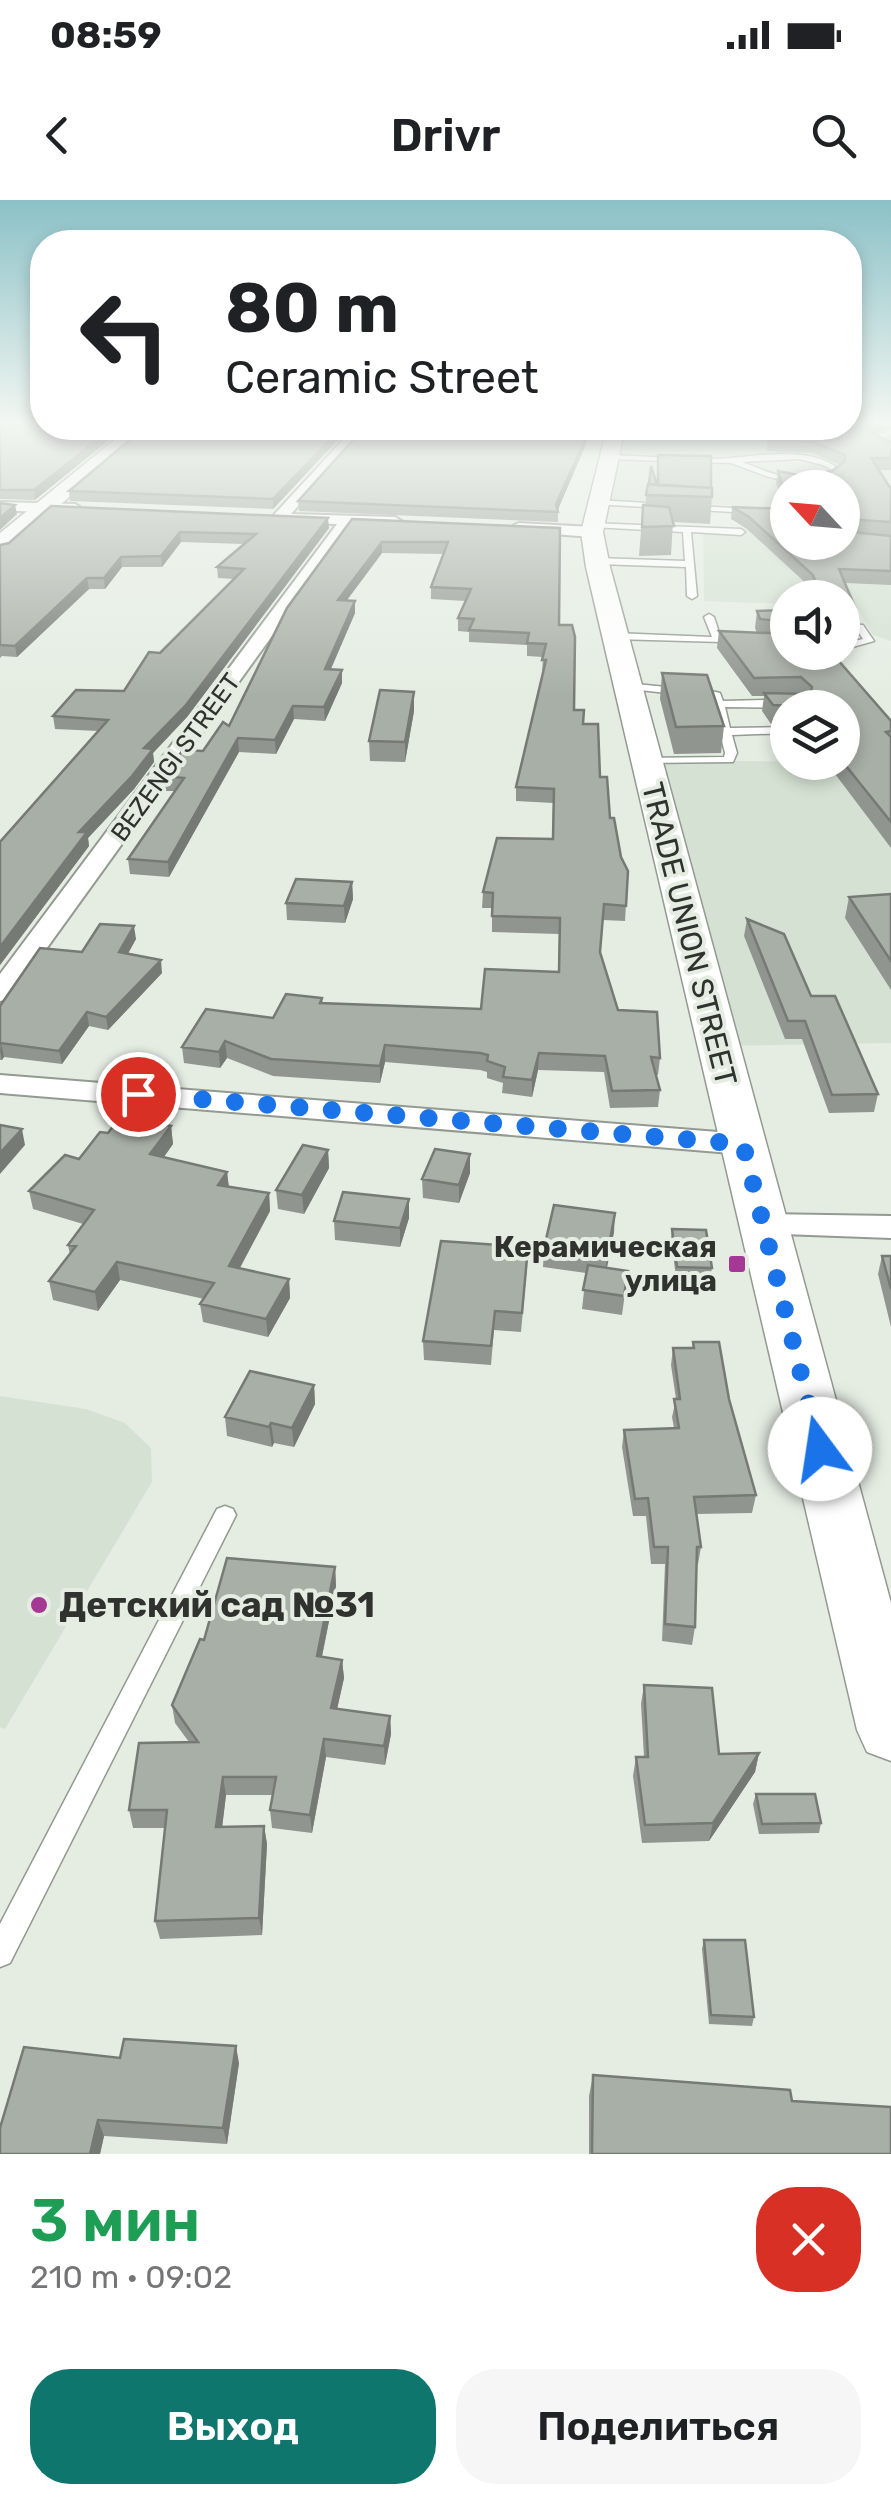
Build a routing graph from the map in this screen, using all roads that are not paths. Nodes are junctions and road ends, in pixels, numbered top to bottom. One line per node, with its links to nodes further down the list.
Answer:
1 (37, 514): 13 (street)
2 (283, 514): 6 (street)
3 (595, 514): 8 (street, TRADE UNION STREET)
4 (675, 514): 8 (lane)
5 (260, 517): 6 (street)
6 (280, 518): 7 (street)
7 (348, 520): 9 (street); 29 (street, BEZENGI STREET)
8 (594, 520): 10 (street); 11 (lane); 14 (street, TRADE UNION STREET)
9 (416, 523)
10 (504, 528)
11 (686, 529): 12 (lane); 15 (lane)
12 (741, 532)
13 (0, 545)
14 (597, 561): 15 (lane); 19 (street, TRADE UNION STREET)
15 (690, 564): 16 (lane)
16 (692, 596)
17 (709, 617): 20 (lane)
18 (860, 627): 22 (lane)
19 (614, 636): 20 (lane); 23 (street, TRADE UNION STREET)
20 (718, 640): 21 (lane)
21 (734, 641)
22 (860, 643)
23 (626, 686): 25 (lane); 28 (street, TRADE UNION STREET)
24 (770, 703): 25 (lane)
25 (718, 704): 27 (lane)
26 (770, 731): 27 (lane)
27 (725, 732): 28 (lane)
28 (645, 760): 31 (street, TRADE UNION STREET)
29 (0, 992)
30 (0, 1084): 31 (street)
31 (743, 1144): 32 (street, TRADE UNION STREET)
32 (764, 1225): 33 (street); 35 (street, TRADE UNION STREET)
33 (891, 1227)
34 (224, 1514): 36 (lane)
35 (891, 1730)
36 (0, 1952)

